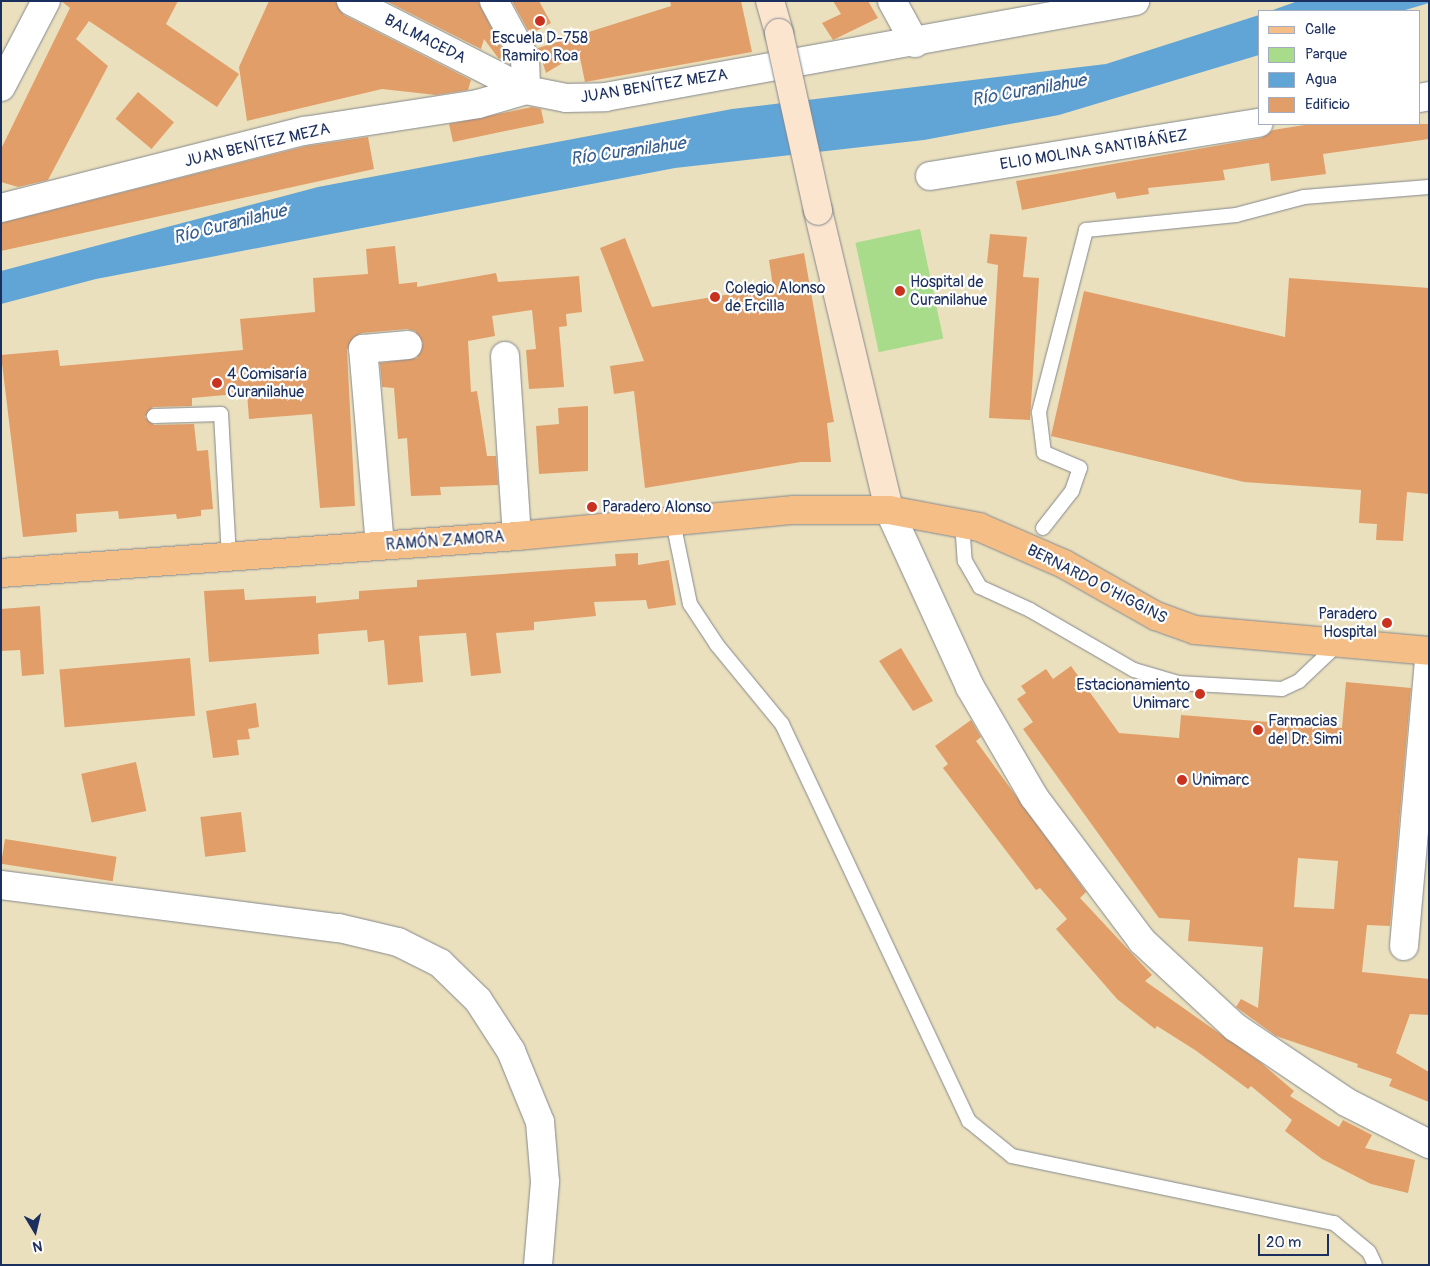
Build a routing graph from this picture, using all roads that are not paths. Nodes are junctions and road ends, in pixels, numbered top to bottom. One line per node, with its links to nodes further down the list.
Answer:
1 (46, 1): 8 (street)
2 (351, 1): 9 (street, BALMACEDA)
3 (494, 1): 9 (street)
4 (770, 1): 17 (main road, bridge)
5 (892, 1): 7 (street)
6 (1135, 1): 7 (street, JUAN BENÍTEZ MEZA)
7 (915, 43): 9 (street, JUAN BENÍTEZ MEZA)
8 (1, 87)
9 (526, 90): 13 (street, JUAN BENÍTEZ MEZA)
10 (1258, 123): 11 (street, ELIO MOLINA SANTIBÁÑEZ)
11 (930, 176)
12 (1429, 187): 20 (lane)
13 (1, 208)
14 (408, 345): 22 (street)
15 (505, 356): 21 (street)
16 (154, 416): 23 (lane)
17 (889, 510): 18 (main road, RAMÓN ZAMORA); 19 (main road, BERNARDO O'HIGGINS); 30 (street)
18 (673, 522): 21 (main road, RAMÓN ZAMORA); 32 (lane)
19 (962, 522): 25 (main road, BERNARDO O'HIGGINS); 25 (lane)
20 (1043, 528)
21 (517, 536): 22 (main road, RAMÓN ZAMORA)
22 (380, 546): 23 (main road, RAMÓN ZAMORA)
23 (229, 557): 24 (main road, RAMÓN ZAMORA)
24 (1, 573)
25 (1338, 644): 26 (main road, BERNARDO O'HIGGINS)
26 (1429, 651)
27 (1429, 660): 29 (street)
28 (1, 885): 31 (street)
29 (1404, 946)
30 (1429, 1144)
31 (538, 1265)
32 (1375, 1265)

